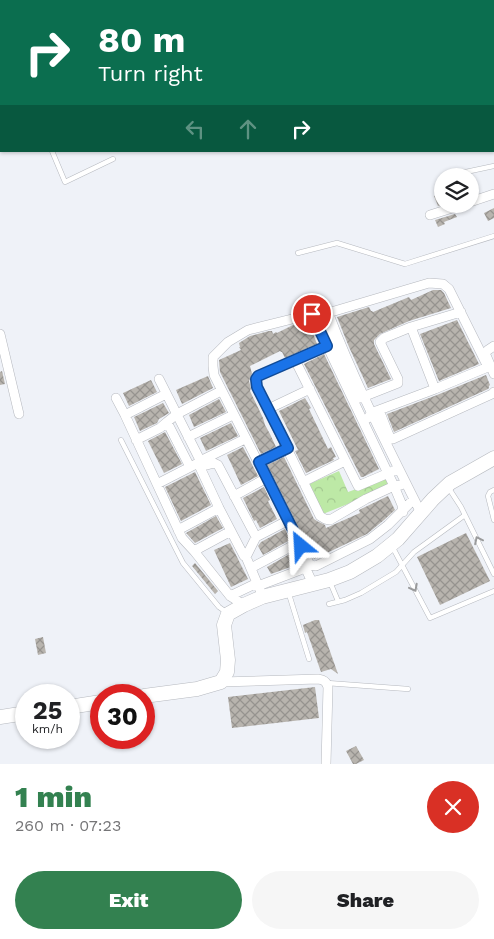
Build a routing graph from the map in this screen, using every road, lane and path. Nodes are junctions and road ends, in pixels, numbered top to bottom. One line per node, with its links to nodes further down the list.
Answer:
1 (52, 152): 2 (lane)
2 (113, 159)
3 (494, 166): 4 (lane)
4 (479, 169)
5 (494, 194): 6 (street)
6 (479, 199)
7 (436, 213): 8 (street)
8 (430, 215)
9 (494, 236): 10 (lane)
10 (298, 253)
11 (330, 312): 12 (street); 15 (street); 27 (street)
12 (460, 312): 13 (street); 18 (street)
13 (412, 328): 23 (street); 27 (street)
14 (0, 334): 31 (street)
15 (333, 344): 17 (street); 27 (street); 44 (street); 46 (street)
16 (494, 346): 18 (street)
17 (295, 360): 22 (street); 29 (street)
18 (491, 370): 21 (street); 23 (street)
19 (209, 372): 24 (street)
20 (159, 378): 26 (street)
21 (494, 380)
22 (310, 389): 29 (street); 42 (street)
23 (435, 389): 30 (street)
24 (219, 392): 32 (street); 34 (street)
25 (494, 392): 30 (street)
26 (166, 394): 32 (street); 33 (street)
27 (364, 396): 30 (street)
28 (116, 398): 33 (street)
29 (268, 409): 40 (street)
30 (373, 413): 46 (street)
31 (19, 414)
32 (177, 414): 35 (street); 36 (street)
33 (125, 415): 38 (street)
34 (231, 416): 36 (street); 39 (street)
35 (167, 422): 38 (street); 45 (street)
36 (188, 437): 43 (street)
37 (121, 440): 81 (lane)
38 (136, 440): 49 (street)
39 (243, 440): 43 (street); 47 (street)
40 (288, 448): 44 (street); 48 (street)
41 (494, 458): 51 (main road)
42 (345, 460): 46 (street); 48 (street)
43 (200, 461): 53 (street)
44 (259, 462): 56 (street)
45 (190, 467): 49 (street); 55 (street)
46 (393, 471): 50 (street)
47 (263, 480): 53 (street); 60 (street)
48 (303, 482): 50 (street)
49 (157, 484): 61 (street)
50 (400, 484): 54 (street); 56 (street)
51 (447, 486): 57 (lane); 58 (main road)
52 (494, 490): 59 (lane)
53 (234, 496): 63 (street)
54 (411, 501): 56 (street); 58 (street)
55 (219, 508): 61 (street); 62 (street)
56 (402, 512)
57 (465, 514): 69 (lane); 71 (lane, one-way to 57)
58 (418, 515): 64 (main road)
59 (494, 520)
60 (283, 523): 63 (street); 65 (street)
61 (178, 530): 66 (street)
62 (231, 531): 66 (street); 67 (street)
63 (256, 537): 67 (street)
64 (392, 544): 69 (lane); 72 (main road)
65 (294, 545): 68 (street); 70 (street)
66 (194, 551): 77 (street)
67 (246, 557): 70 (street)
68 (303, 563): 73 (street); 74 (street)
69 (402, 566): 76 (lane, one-way to 76); 78 (lane)
70 (251, 568): 74 (street)
71 (494, 574)
72 (330, 580): 73 (main road); 78 (lane)
73 (313, 584): 75 (main road)
74 (259, 589): 75 (main road); 77 (street); 80 (main road)
75 (288, 591): 82 (lane)
76 (494, 591)
77 (230, 596): 80 (street)
78 (338, 602): 79 (lane)
79 (329, 604)
80 (244, 605): 81 (main road)
81 (228, 614): 83 (main road)
82 (309, 659)
83 (221, 682): 84 (street); 86 (main road)
84 (327, 682): 85 (lane); 89 (street)
85 (408, 688)
86 (155, 695)
87 (15, 715): 88 (main road)
88 (0, 717)
89 (326, 764)

